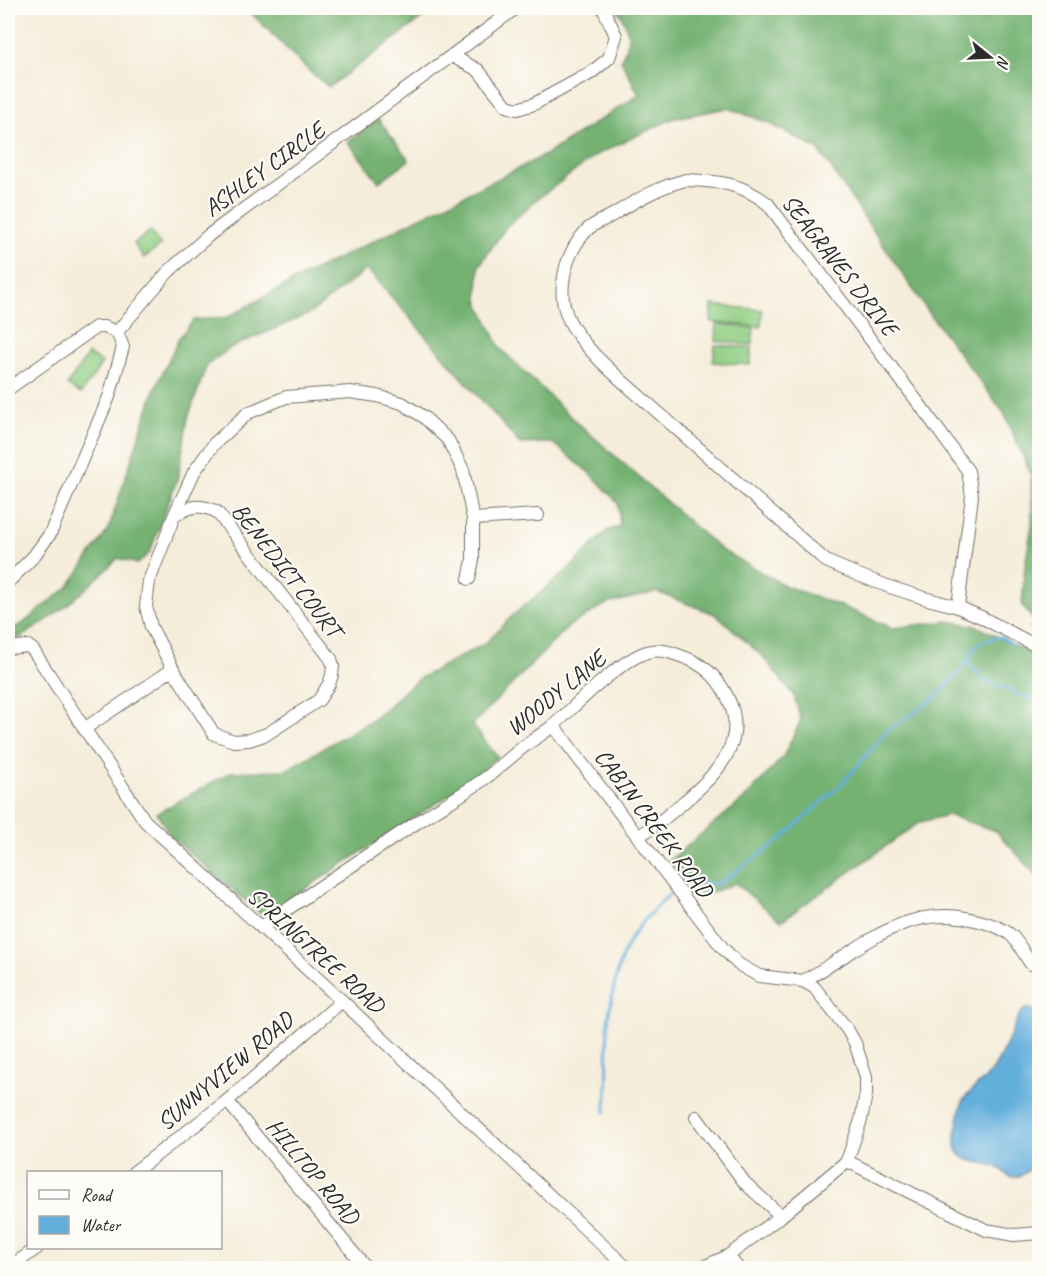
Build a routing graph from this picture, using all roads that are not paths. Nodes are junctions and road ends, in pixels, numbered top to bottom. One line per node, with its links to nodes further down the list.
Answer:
1 (516, 8): 3 (street, ASHLEY CIRCLE)
2 (603, 8): 3 (street)
3 (452, 56): 4 (street, ASHLEY CIRCLE)
4 (117, 332): 5 (street); 10 (street)
5 (8, 389)
6 (538, 515): 8 (street)
7 (174, 516): 8 (street); 14 (street, BENEDICT COURT); 14 (street, BENEDICT COURT)
8 (473, 519): 9 (street)
9 (469, 579)
10 (8, 582)
11 (958, 607): 11 (street, SEAGRAVES DRIVE); 13 (street, SEAGRAVES DRIVE)
12 (8, 648): 16 (street, SPRINGTREE ROAD)
13 (1040, 648)
14 (173, 669): 16 (street)
15 (553, 725): 17 (street, CABIN CREEK ROAD); 17 (street, WOODY LANE); 18 (street, WOODY LANE)
16 (84, 729): 18 (street, SPRINGTREE ROAD)
17 (638, 836): 20 (street, CABIN CREEK ROAD)
18 (261, 927): 21 (street, SPRINGTREE ROAD)
19 (1031, 964): 20 (street)
20 (802, 981): 24 (street)
21 (342, 1001): 22 (street, SUNNYVIEW ROAD); 32 (street, SPRINGTREE ROAD)
22 (227, 1101): 25 (street, SUNNYVIEW ROAD); 31 (street, HILLTOP ROAD)
23 (696, 1117): 26 (street)
24 (847, 1161): 26 (street); 27 (street)
25 (137, 1171)
26 (781, 1216): 29 (street)
27 (1040, 1233)
28 (36, 1249): 30 (street)
29 (728, 1256): 33 (street); 34 (street)
30 (9, 1269)
31 (366, 1269)
32 (627, 1269)
33 (701, 1269)
34 (738, 1269)

